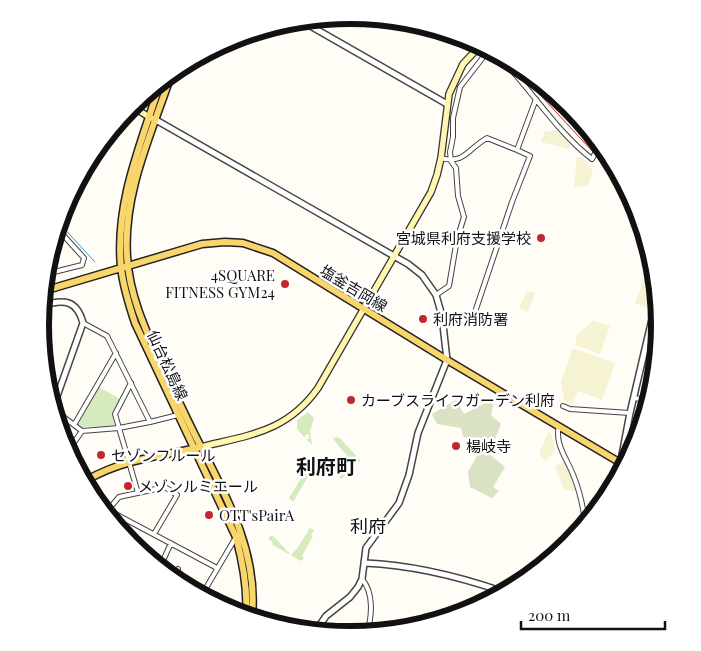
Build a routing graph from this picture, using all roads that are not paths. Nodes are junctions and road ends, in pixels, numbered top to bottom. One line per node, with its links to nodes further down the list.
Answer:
1 (311, 26): 8 (street)
2 (476, 51): 8 (main road)
3 (484, 55): 14 (street)
4 (510, 70): 7 (street)
5 (167, 86): 10 (main road)
6 (157, 94): 10 (main road)
7 (536, 99): 11 (street); 12 (street)
8 (447, 104): 13 (main road)
9 (139, 110): 10 (main road)
10 (152, 118): 16 (street); 17 (main road, 仙台松島線)
11 (517, 150): 14 (street); 23 (street)
12 (596, 151)
13 (441, 158): 14 (street); 16 (main road)
14 (451, 161): 20 (street)
15 (62, 238): 18 (street)
16 (395, 256): 20 (street); 22 (main road)
17 (124, 267): 19 (main road, 塩釜吉岡線); 22 (main road, 塩釜吉岡線); 35 (main road, 仙台松島線); 43 (main road, 仙台松島線)
18 (54, 273)
19 (51, 289)
20 (436, 294): 23 (street)
21 (49, 304): 25 (street)
22 (365, 309): 28 (main road, 塩釜吉岡線); 43 (main road)
23 (442, 316): 28 (street)
24 (652, 322): 26 (street)
25 (83, 323): 27 (street); 30 (street)
26 (650, 329): 31 (street)
27 (116, 353): 29 (street); 38 (street)
28 (447, 360): 39 (main road, 塩釜吉岡線); 56 (street)
29 (132, 383): 37 (street); 40 (street)
30 (57, 394)
31 (634, 398): 32 (street); 34 (street)
32 (643, 399)
33 (563, 406): 34 (street)
34 (630, 413): 44 (street)
35 (178, 415): 37 (street); 43 (main road, 仙台松島線)
36 (63, 417): 38 (street)
37 (150, 422): 40 (street)
38 (74, 425): 41 (street)
39 (558, 426): 46 (main road, 塩釜吉岡線); 51 (street)
40 (118, 428): 41 (street); 45 (street)
41 (82, 431): 42 (street)
42 (73, 444)
43 (198, 448): 45 (main road); 53 (main road, 仙台松島線); 62 (main road, 仙台松島線)
44 (624, 453)
45 (130, 462): 47 (main road); 48 (street)
46 (619, 462)
47 (90, 478)
48 (138, 493): 49 (street); 52 (street)
49 (110, 508)
50 (115, 514): 52 (street)
51 (584, 516)
52 (154, 534): 54 (street)
53 (236, 537): 57 (street); 61 (main road, 仙台松島線)
54 (171, 543): 55 (street); 57 (street)
55 (162, 561)
56 (365, 563): 58 (street); 59 (street)
57 (217, 568): 60 (street)
58 (362, 579): 63 (street); 64 (street)
59 (496, 589)
60 (205, 590)
61 (246, 608)
62 (252, 610)
63 (319, 626)
64 (368, 627)

